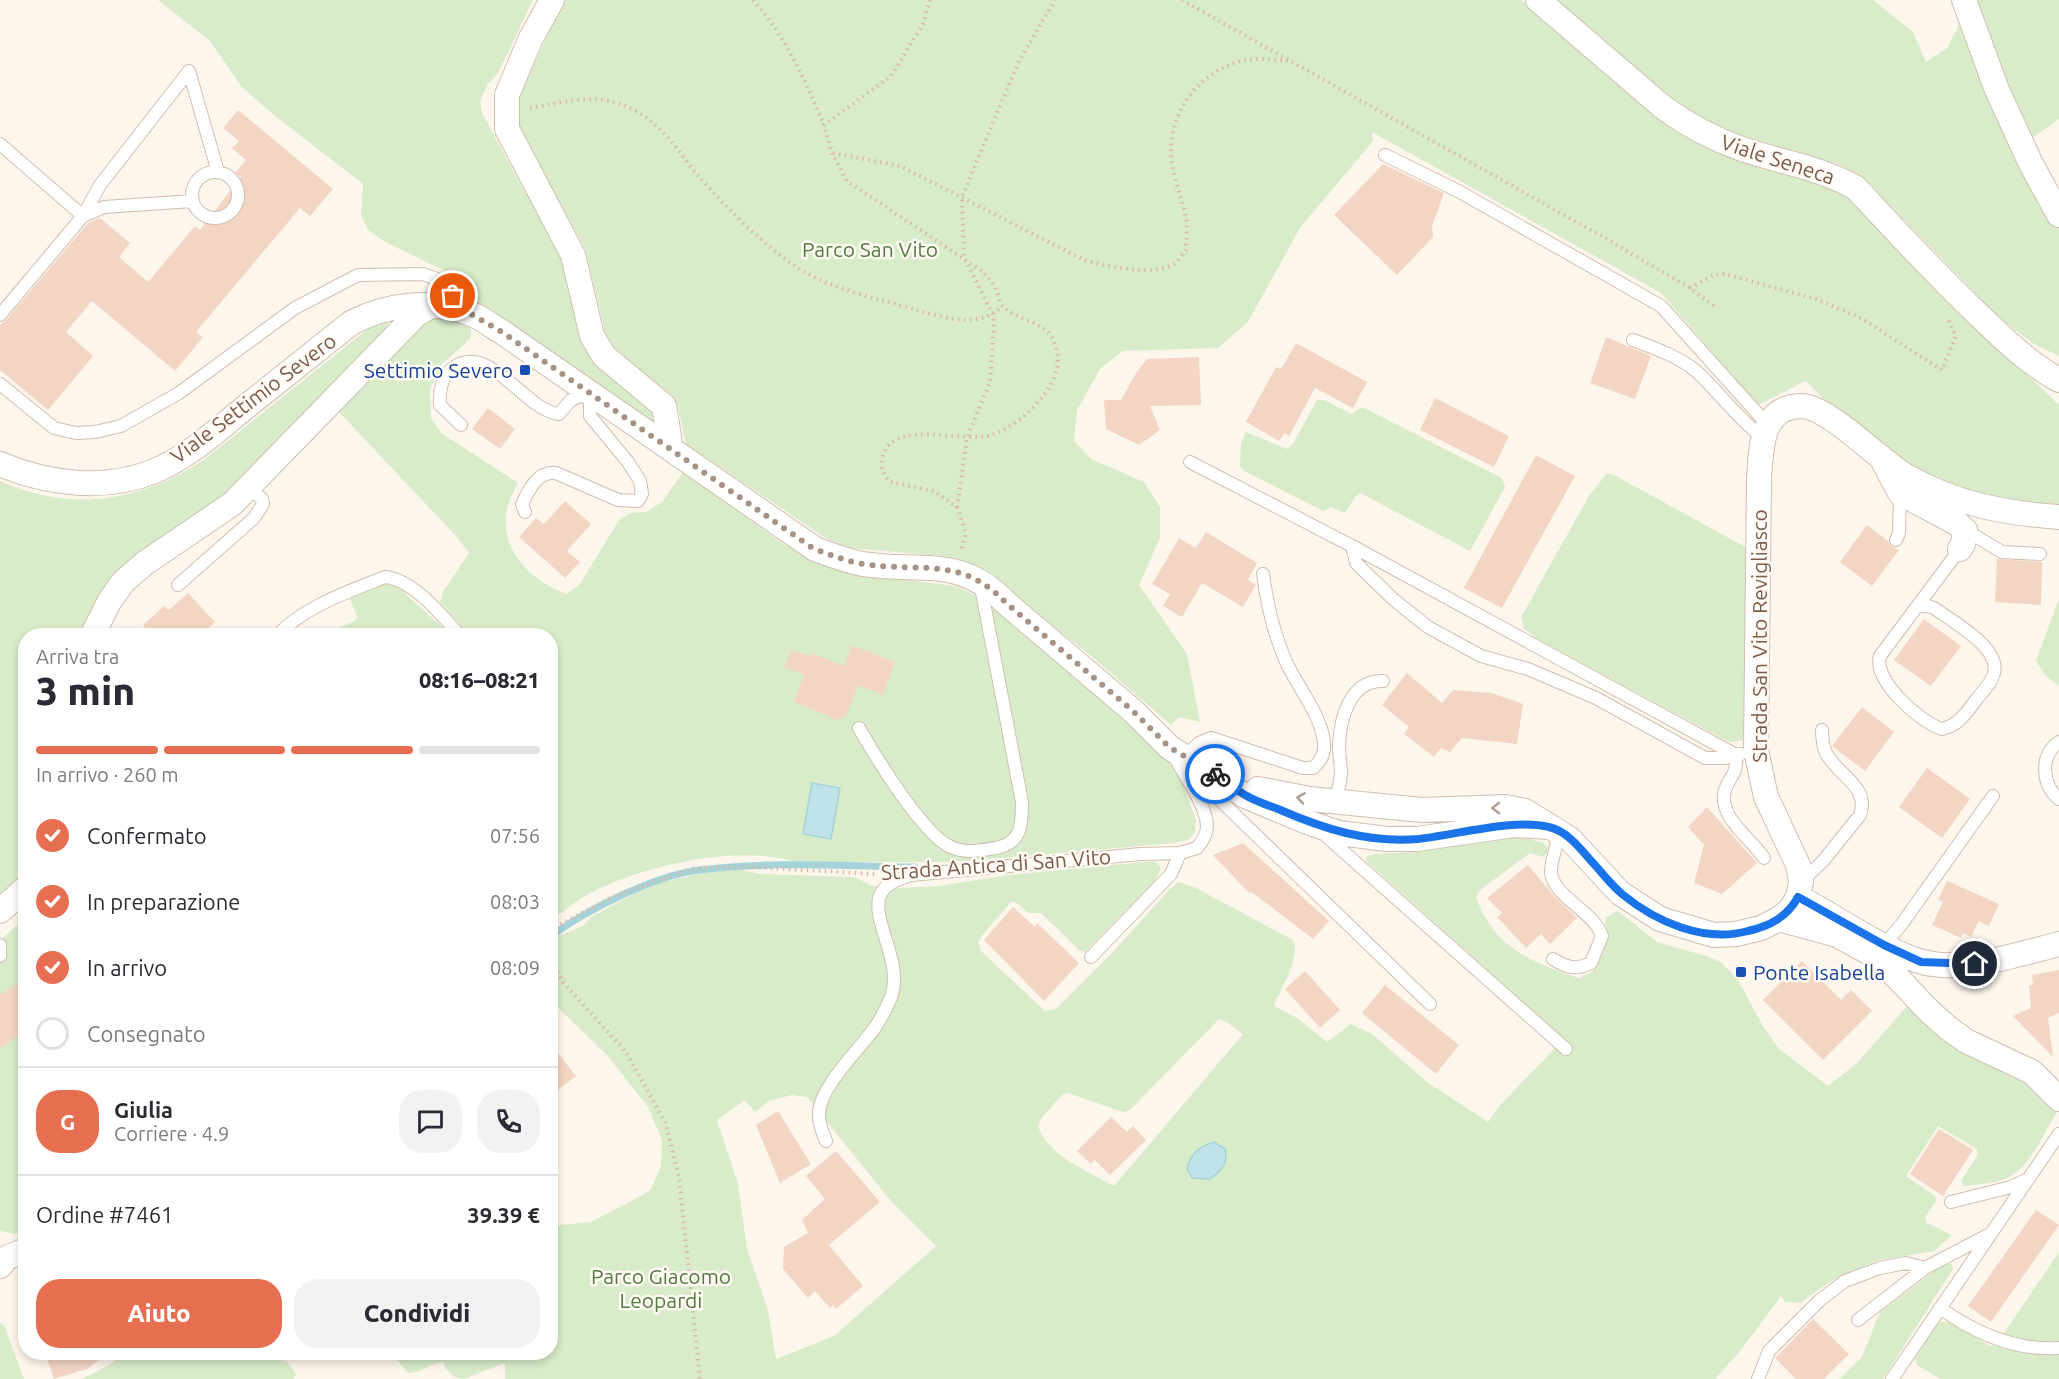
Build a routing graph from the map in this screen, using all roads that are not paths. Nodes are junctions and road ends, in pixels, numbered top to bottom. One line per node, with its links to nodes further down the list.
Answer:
1 (552, 0): 18 (street)
2 (1538, 0): 13 (street, Viale Seneca)
3 (1964, 0): 8 (street)
4 (0, 144): 9 (lane)
5 (1385, 155): 17 (lane)
6 (218, 172): 7 (lane); 7 (lane); 9 (lane)
7 (193, 201): 9 (lane)
8 (2059, 215)
9 (83, 216): 11 (lane)
10 (443, 307): 14 (lane); 15 (street); 21 (street, Viale Settimio Severo); 22 (street)
11 (0, 315)
12 (1633, 340): 17 (lane)
13 (2059, 380)
14 (0, 384)
15 (590, 392): 16 (lane); 18 (street); 24 (lane)
16 (461, 425)
17 (1765, 430): 19 (street); 42 (street, Strada San Vito Revigliasco)
18 (671, 449): 31 (street)
19 (1883, 461): 23 (street); 25 (street)
20 (1190, 462): 28 (lane)
21 (0, 464)
22 (249, 487): 32 (lane); 34 (street)
23 (1900, 493): 26 (lane); 27 (street)
24 (525, 512)
25 (2059, 517)
26 (1896, 540)
27 (1962, 540): 29 (lane); 33 (lane)
28 (1352, 546): 42 (lane); 42 (lane)
29 (2040, 554)
30 (1263, 574): 41 (lane)
31 (980, 581): 38 (lane); 41 (street)
32 (178, 585)
33 (1917, 607): 33 (lane)
34 (97, 628)
35 (284, 628): 36 (lane)
36 (453, 628)
37 (1383, 681): 46 (lane)
38 (859, 728)
39 (1822, 730): 51 (lane)
40 (2059, 742): 45 (lane)
41 (1177, 752): 43 (street); 49 (lane); 61 (lane)
42 (1746, 752): 50 (lane); 51 (street, Strada San Vito Revigliasco)
43 (1218, 776): 46 (street, one-way to 43); 47 (street)
44 (1993, 796): 57 (lane)
45 (2059, 799)
46 (1336, 801): 48 (street, one-way to 46)
47 (1307, 822): 48 (street); 62 (lane)
48 (1554, 829): 54 (street); 60 (lane)
49 (1180, 853): 59 (lane); 65 (lane, Strada Antica di San Vito)
50 (1764, 858)
51 (1799, 889): 54 (street); 57 (street)
52 (18, 895): 53 (street)
53 (0, 911)
54 (1779, 920): 63 (street)
55 (2059, 944): 57 (street)
56 (0, 945): 58 (lane)
57 (1884, 945)
58 (0, 956)
59 (1091, 957)
60 (1553, 959)
61 (1430, 1004)
62 (1566, 1049)
63 (2059, 1100)
64 (2059, 1134): 66 (lane)
65 (826, 1141)
66 (2027, 1180): 67 (lane); 68 (lane)
67 (1950, 1202)
68 (1989, 1234): 71 (lane); 72 (lane)
69 (18, 1253): 70 (street)
70 (0, 1266)
71 (1925, 1268): 73 (lane); 75 (lane)
72 (1940, 1308): 74 (lane); 76 (lane)
73 (1858, 1320)
74 (2059, 1348)
75 (1758, 1379)
76 (1892, 1379)

